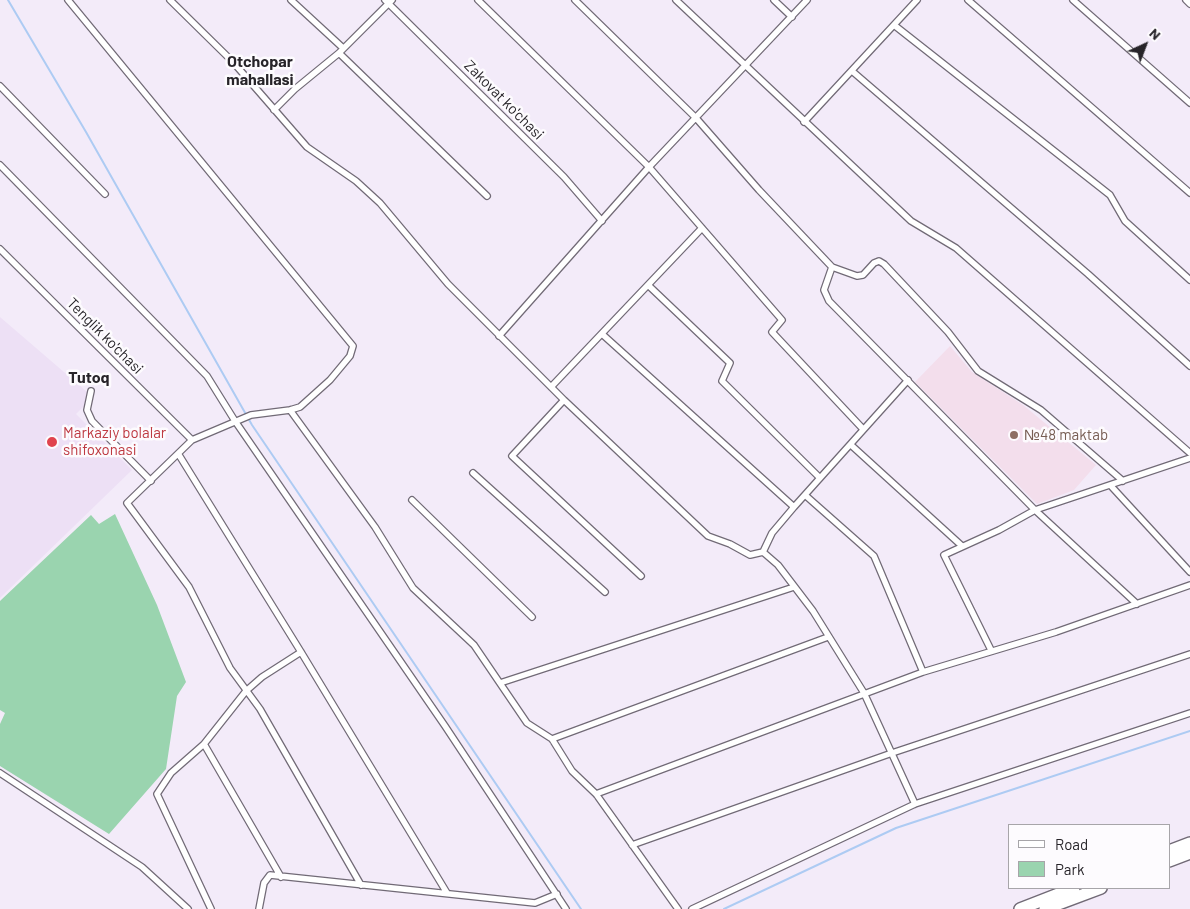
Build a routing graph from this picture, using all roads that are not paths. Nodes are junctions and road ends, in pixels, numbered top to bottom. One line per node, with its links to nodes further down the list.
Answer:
1 (68, 0): 43 (street)
2 (170, 0): 22 (street)
3 (291, 0): 17 (street)
4 (478, 0): 26 (street)
5 (575, 0): 23 (street)
6 (676, 0): 18 (street)
7 (774, 0): 15 (street)
8 (807, 0): 15 (street)
9 (917, 0): 16 (street)
10 (968, 0): 27 (street)
11 (1073, 0): 21 (street)
12 (1186, 0): 14 (street)
13 (389, 1): 17 (street); 30 (street, Zakovat ko'chasi)
14 (1190, 4)
15 (792, 17): 18 (street)
16 (894, 25): 19 (street); 34 (street)
17 (341, 50): 22 (street); 29 (street)
18 (746, 67): 23 (street); 24 (street)
19 (852, 70): 24 (street); 38 (street)
20 (0, 86): 28 (street)
21 (1190, 103)
22 (274, 110): 37 (street)
23 (696, 118): 26 (street); 33 (street)
24 (804, 122): 49 (street)
25 (0, 165): 44 (street)
26 (649, 168): 30 (street); 31 (street)
27 (1190, 193)
28 (105, 194)
29 (487, 196)
30 (602, 221): 37 (street)
31 (702, 228): 35 (street); 45 (street)
32 (0, 249): 46 (street, Tenglik ko'chasi)
33 (832, 267): 39 (street); 53 (street)
34 (1190, 280)
35 (648, 285): 36 (street); 51 (street)
36 (602, 334): 40 (street); 57 (street)
37 (499, 336): 40 (street)
38 (1190, 366)
39 (908, 380): 45 (street); 58 (street)
40 (551, 388): 42 (street)
41 (91, 391): 52 (street)
42 (564, 400): 60 (street); 62 (street)
43 (290, 410): 44 (street); 73 (street)
44 (238, 420): 46 (street); 93 (street)
45 (863, 429): 47 (street)
46 (192, 440): 48 (street)
47 (851, 445): 51 (street); 59 (street)
48 (179, 455): 52 (street); 70 (street)
49 (1189, 458): 53 (street)
50 (473, 473): 65 (street)
51 (820, 478): 55 (street)
52 (151, 481): 74 (street)
53 (1123, 482): 54 (street)
54 (1111, 486): 58 (street); 61 (street)
55 (805, 495): 57 (street); 72 (street)
56 (412, 500): 67 (street)
57 (794, 507): 60 (street)
58 (1036, 510): 59 (street); 66 (street)
59 (962, 546): 69 (street)
60 (763, 552): 64 (street)
61 (1190, 572)
62 (641, 576)
63 (1190, 585): 66 (street)
64 (794, 587): 68 (street); 73 (street)
65 (605, 592)
66 (1138, 604): 69 (street)
67 (532, 617)
68 (828, 637): 75 (street); 77 (street)
69 (991, 650): 72 (street)
70 (301, 652): 74 (street); 92 (street)
71 (1190, 654): 79 (street)
72 (923, 672): 75 (street)
73 (500, 683): 77 (street)
74 (246, 691): 78 (street); 89 (street)
75 (864, 693): 79 (street); 81 (street)
76 (1190, 713): 82 (street)
77 (552, 739): 81 (street)
78 (204, 744): 88 (street); 95 (street)
79 (892, 753): 82 (street); 84 (street)
80 (0, 772): 94 (street)
81 (596, 794): 84 (street)
82 (915, 804): 99 (street)
83 (1190, 843): 85 (highway)
84 (632, 845): 98 (street)
85 (1170, 851)
86 (1190, 853): 87 (highway)
87 (1170, 862)
88 (281, 876): 89 (street); 96 (street)
89 (361, 885): 92 (street)
90 (1071, 889): 100 (highway)
91 (1097, 889): 101 (highway)
92 (447, 894): 93 (street)
93 (557, 894): 97 (street)
94 (188, 909)
95 (211, 909)
96 (259, 909)
97 (566, 909)
98 (678, 909)
99 (692, 909)
100 (1020, 909)
101 (1045, 909)

